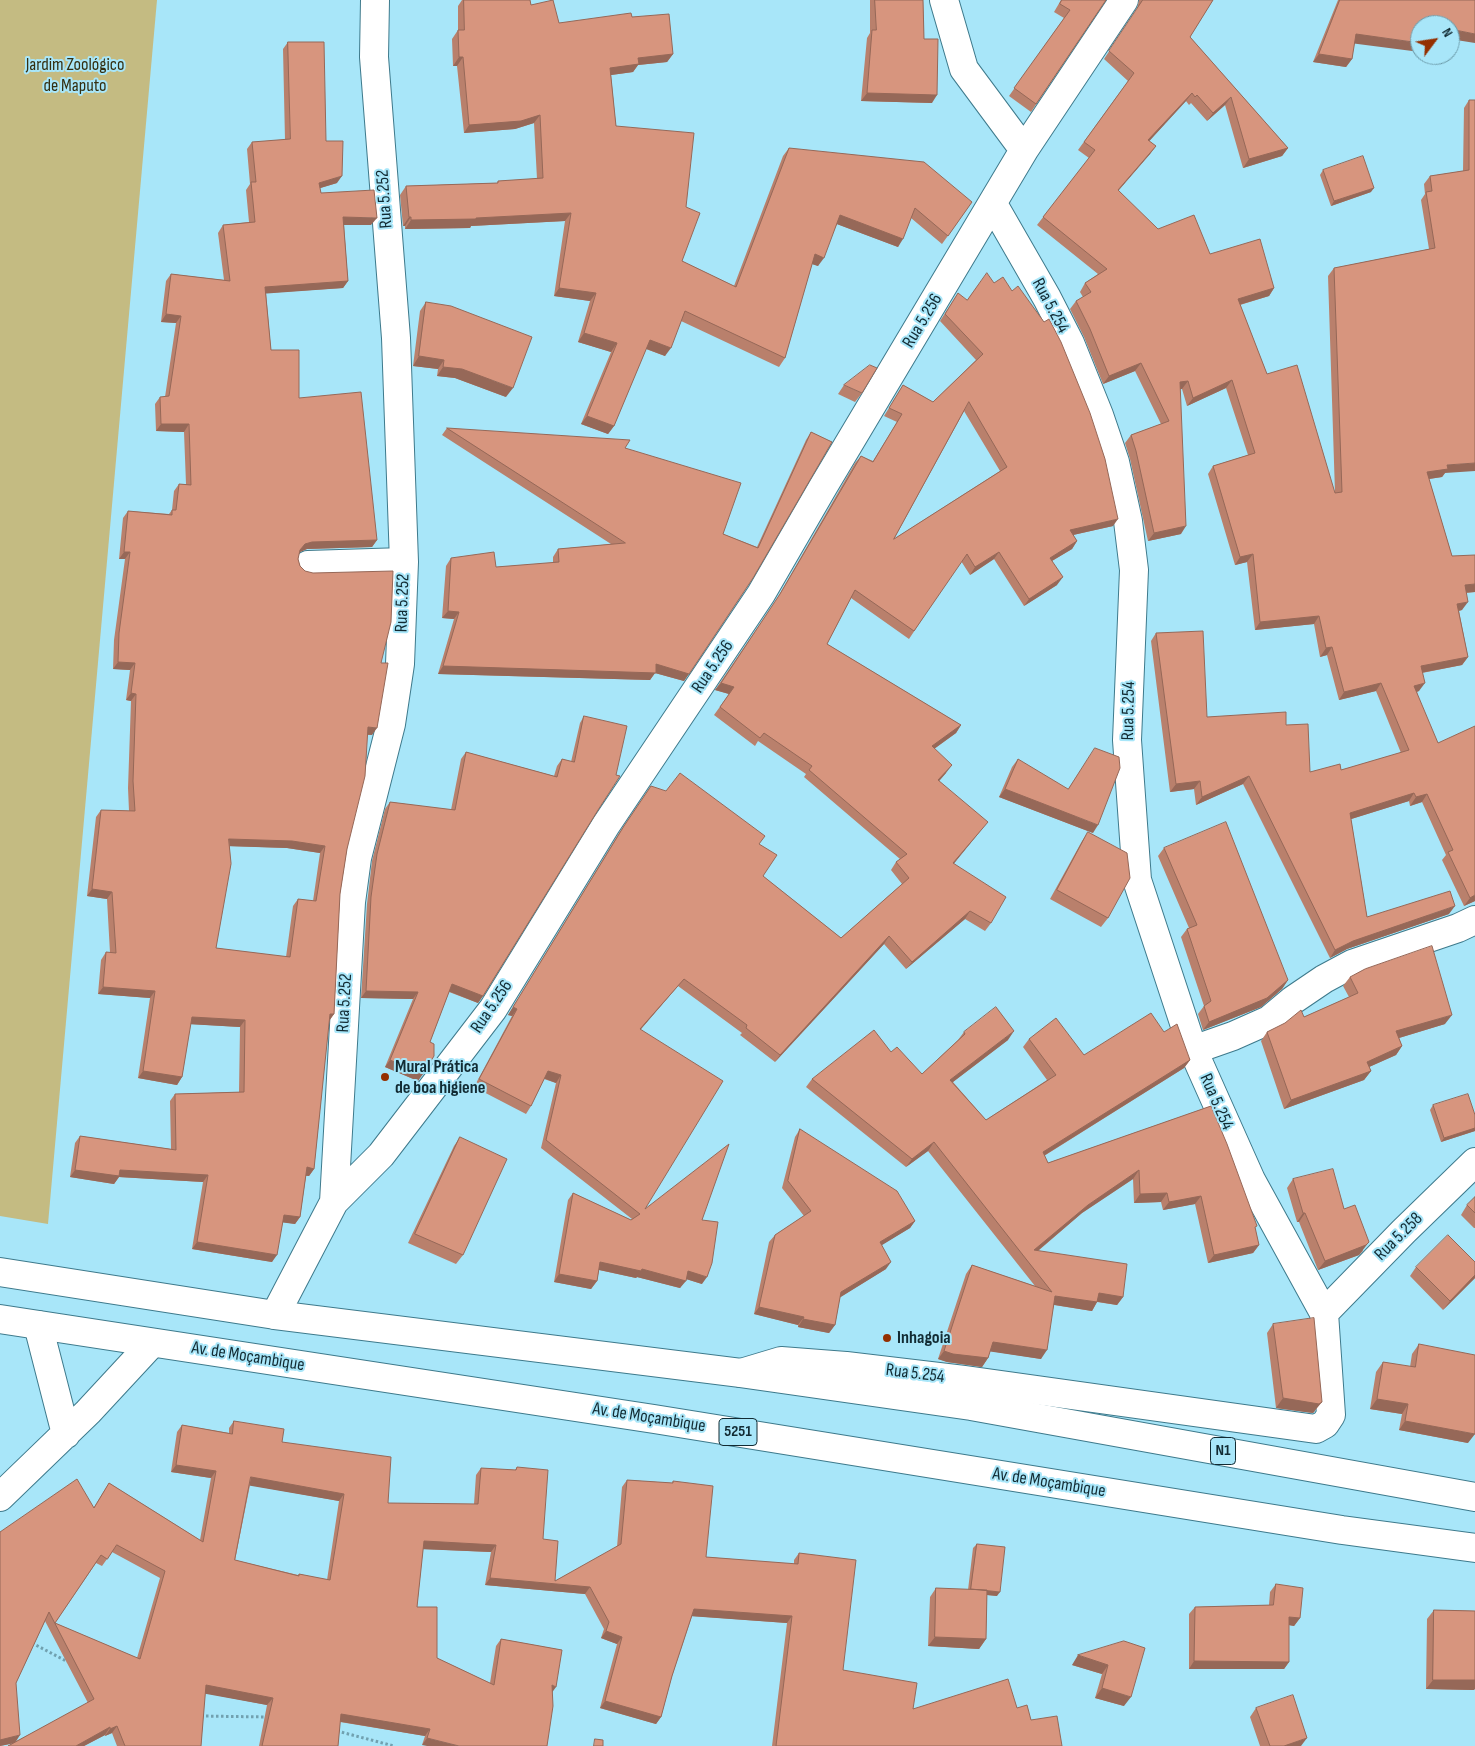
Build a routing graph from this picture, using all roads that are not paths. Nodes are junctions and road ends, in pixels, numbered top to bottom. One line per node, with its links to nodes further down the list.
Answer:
1 (375, 0): 6 (main road, Rua 5.252)
2 (944, 0): 4 (main road)
3 (1124, 0): 4 (main road, Rua 5.256)
4 (1024, 150): 5 (main road, Rua 5.256)
5 (993, 204): 9 (main road, Rua 5.254); 11 (main road, Rua 5.256)
6 (404, 562): 7 (main road); 11 (main road, Rua 5.252)
7 (308, 566)
8 (1475, 920): 9 (main road)
9 (1193, 1050): 13 (main road, Rua 5.254)
10 (1475, 1162): 13 (main road, Rua 5.258)
11 (334, 1202): 14 (main road, Rua 5.256)
12 (0, 1272): 14 (main road)
13 (1324, 1314): 18 (main road, Rua 5.254)
14 (275, 1315): 18 (main road)
15 (0, 1319): 16 (main road, Av. de Moçambique / 5251)
16 (38, 1325): 17 (main road, Av. de Moçambique / 5251); 19 (main road)
17 (152, 1343): 19 (main road); 22 (main road, Av. de Moçambique / 5251)
18 (741, 1373): 21 (main road, N1)
19 (66, 1434): 20 (main road)
20 (0, 1497)
21 (1475, 1497)
22 (1475, 1548)

